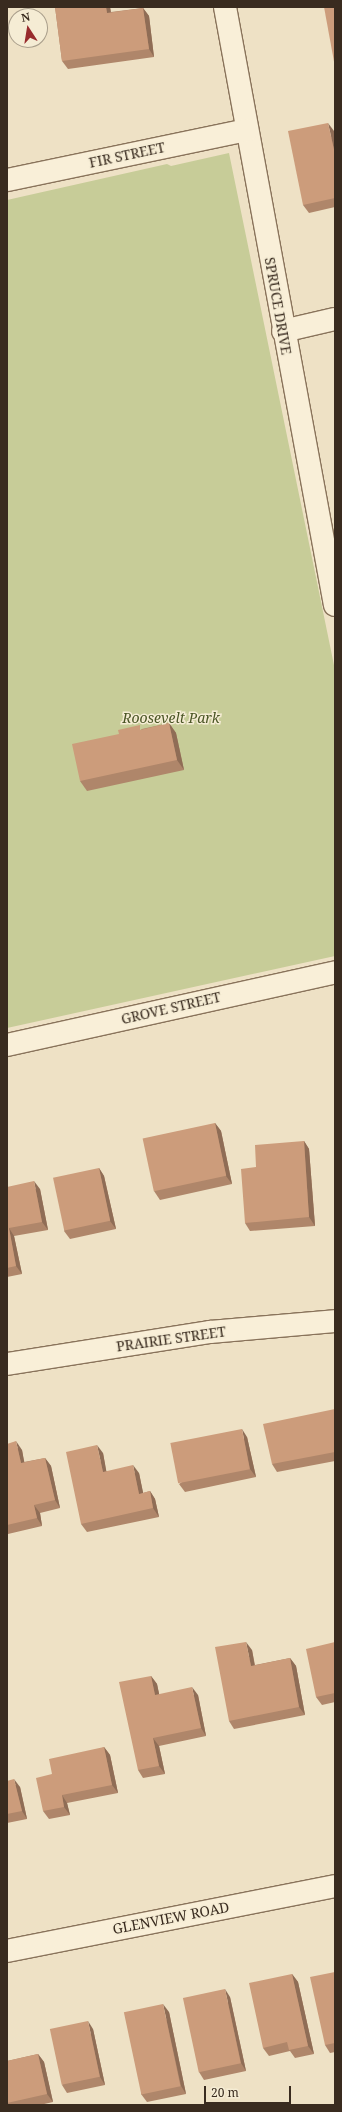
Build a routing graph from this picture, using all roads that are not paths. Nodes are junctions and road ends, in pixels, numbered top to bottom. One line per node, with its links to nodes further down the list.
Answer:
1 (225, 7): 2 (street, SPRUCE DRIVE)
2 (247, 130): 3 (street, FIR STREET); 5 (street, SPRUCE DRIVE)
3 (7, 180)
4 (335, 319): 5 (street)
5 (283, 331): 6 (street, SPRUCE DRIVE)
6 (335, 605)
7 (335, 972): 8 (street, GROVE STREET)
8 (7, 1045)
9 (335, 1321): 10 (street, PRAIRIE STREET)
10 (7, 1364)
11 (335, 1886): 12 (street, GLENVIEW ROAD)
12 (7, 1951)

